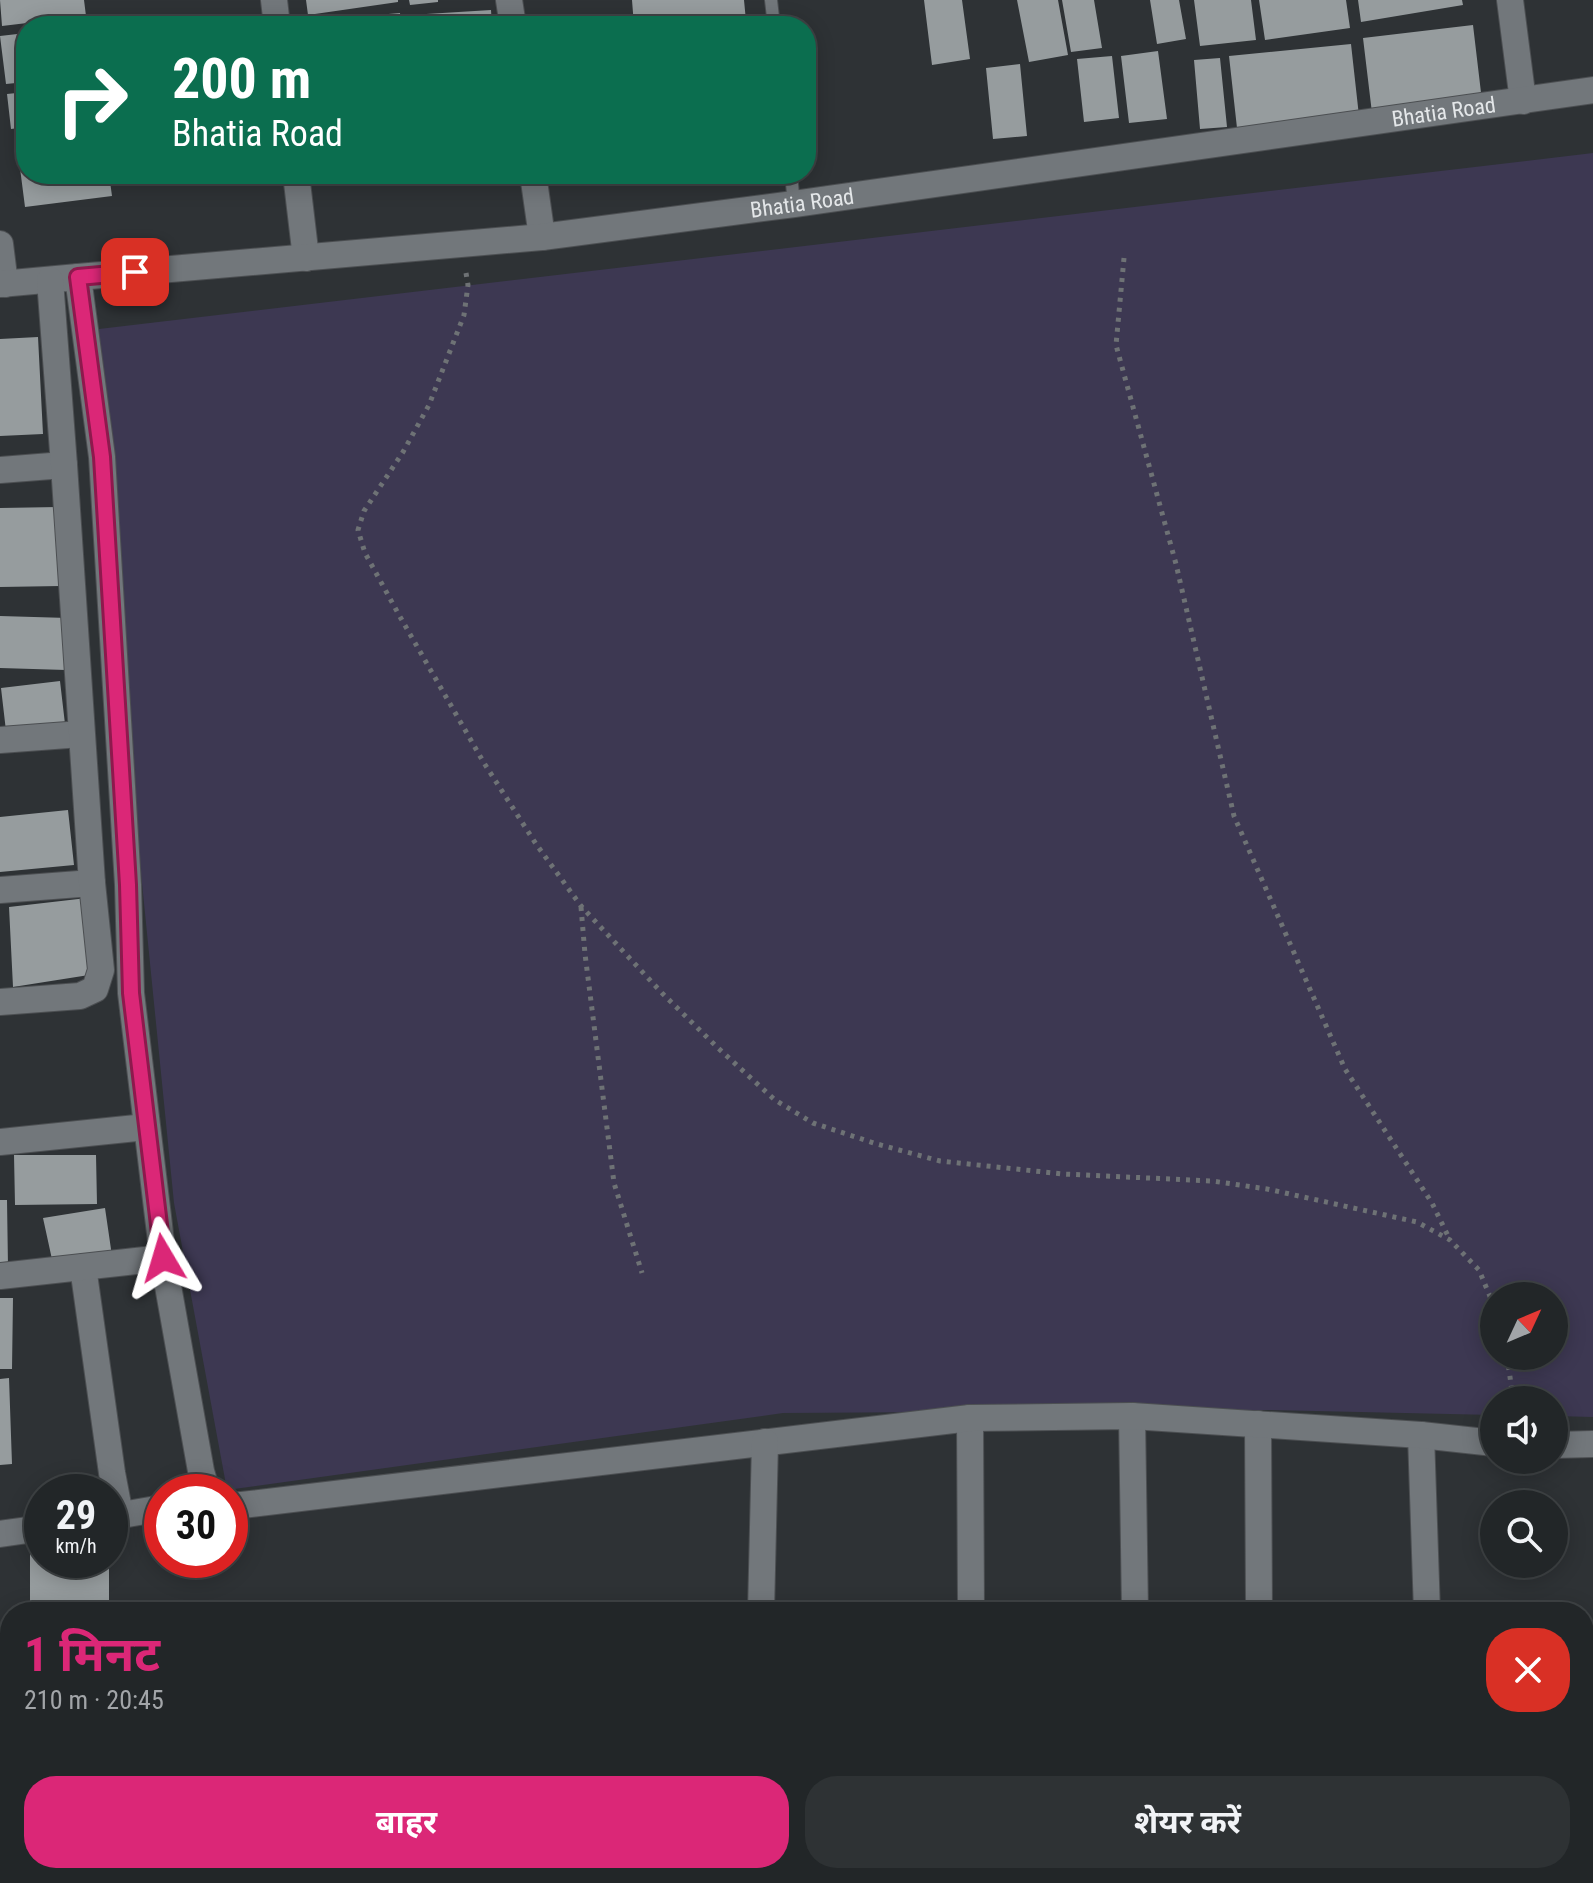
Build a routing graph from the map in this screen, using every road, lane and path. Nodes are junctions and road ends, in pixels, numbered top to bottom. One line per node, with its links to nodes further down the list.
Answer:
1 (1510, 0): 3 (street)
2 (1587, 95): 3 (street, Bhatia Road)
3 (1523, 101): 7 (street, Bhatia Road)
4 (297, 184): 11 (street)
5 (534, 184): 8 (street)
6 (792, 184): 7 (lane)
7 (794, 204): 8 (street, Bhatia Road)
8 (542, 237): 10 (street, Bhatia Road)
9 (0, 244): 15 (street)
10 (461, 244): 11 (street, Bhatia Road); 22 (path)
11 (306, 258): 13 (street, Bhatia Road)
12 (1124, 258): 26 (path)
13 (78, 277): 14 (street, Bhatia Road); 24 (street)
14 (50, 280): 15 (street, Bhatia Road); 16 (street)
15 (2, 284)
16 (64, 465): 17 (street); 18 (street)
17 (0, 470)
18 (81, 734): 19 (street); 20 (street)
19 (0, 740)
20 (92, 883): 21 (street); 23 (street)
21 (0, 890)
22 (581, 906): 26 (path); 29 (path)
23 (0, 1002)
24 (146, 1127): 25 (street); 27 (street)
25 (0, 1142)
26 (1450, 1240): 31 (path)
27 (163, 1258): 28 (street); 41 (street)
28 (83, 1267): 30 (street); 40 (street)
29 (642, 1273)
30 (0, 1276)
31 (1484, 1282)
32 (1132, 1416): 33 (street); 34 (street); 47 (street)
33 (970, 1418): 37 (street); 46 (street)
34 (1258, 1424): 35 (street); 48 (street)
35 (1421, 1435): 36 (street); 49 (street)
36 (1480, 1441)
37 (765, 1442): 42 (street); 45 (street)
38 (1593, 1444): 39 (street)
39 (1568, 1445)
40 (112, 1474)
41 (202, 1474)
42 (248, 1504)
43 (24, 1531): 44 (street)
44 (0, 1534)
45 (761, 1602)
46 (971, 1602)
47 (1135, 1602)
48 (1259, 1602)
49 (1427, 1602)
50 (0, 1800): 51 (street)
51 (0, 1807)

